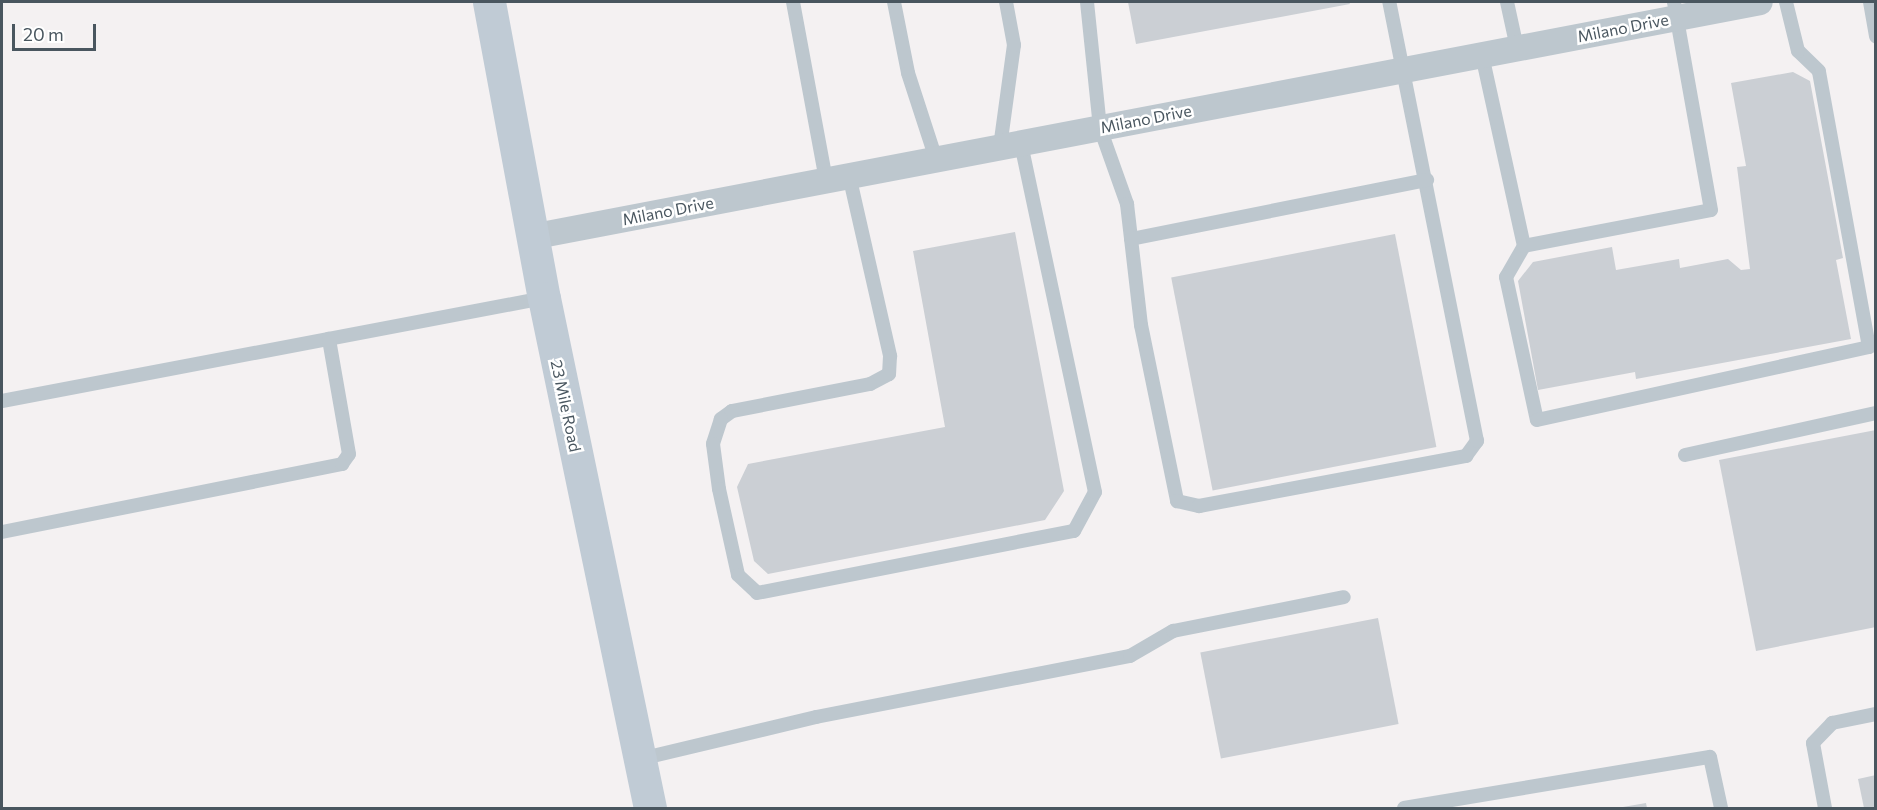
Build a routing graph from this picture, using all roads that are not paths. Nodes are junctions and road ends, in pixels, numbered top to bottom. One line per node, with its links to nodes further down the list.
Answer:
1 (489, 2): 21 (main road, 23 Mile Road)
2 (793, 2): 19 (lane)
3 (894, 2): 18 (lane)
4 (1006, 2): 17 (lane)
5 (1087, 2): 16 (lane)
6 (1389, 2): 15 (lane)
7 (1507, 2): 13 (lane)
8 (1760, 2): 11 (street, Milano Drive)
9 (1786, 2): 23 (lane)
10 (1870, 2): 12 (lane)
11 (1676, 9): 13 (street, Milano Drive); 23 (lane)
12 (1875, 36)
13 (1517, 48): 14 (street, Milano Drive)
14 (1482, 55): 15 (street, Milano Drive); 23 (lane)
15 (1407, 69): 16 (street, Milano Drive); 20 (lane)
16 (1100, 128): 17 (street, Milano Drive); 22 (lane)
17 (1011, 145): 18 (street, Milano Drive); 19 (lane)
18 (936, 159): 19 (street, Milano Drive)
19 (837, 178): 21 (street, Milano Drive)
20 (1427, 180): 22 (lane); 22 (lane)
21 (531, 237): 24 (main road, 23 Mile Road)
22 (1131, 239)
23 (1524, 246)
24 (543, 298): 25 (lane); 32 (main road, 23 Mile Road)
25 (328, 339): 26 (lane); 29 (lane)
26 (2, 402)
27 (1875, 413): 28 (lane)
28 (1685, 455)
29 (2, 532)
30 (1344, 597): 32 (lane)
31 (1875, 714): 36 (lane)
32 (640, 759): 33 (main road, 23 Mile Road)
33 (650, 808)
34 (1404, 808): 35 (lane)
35 (1721, 808)
36 (1825, 808)

